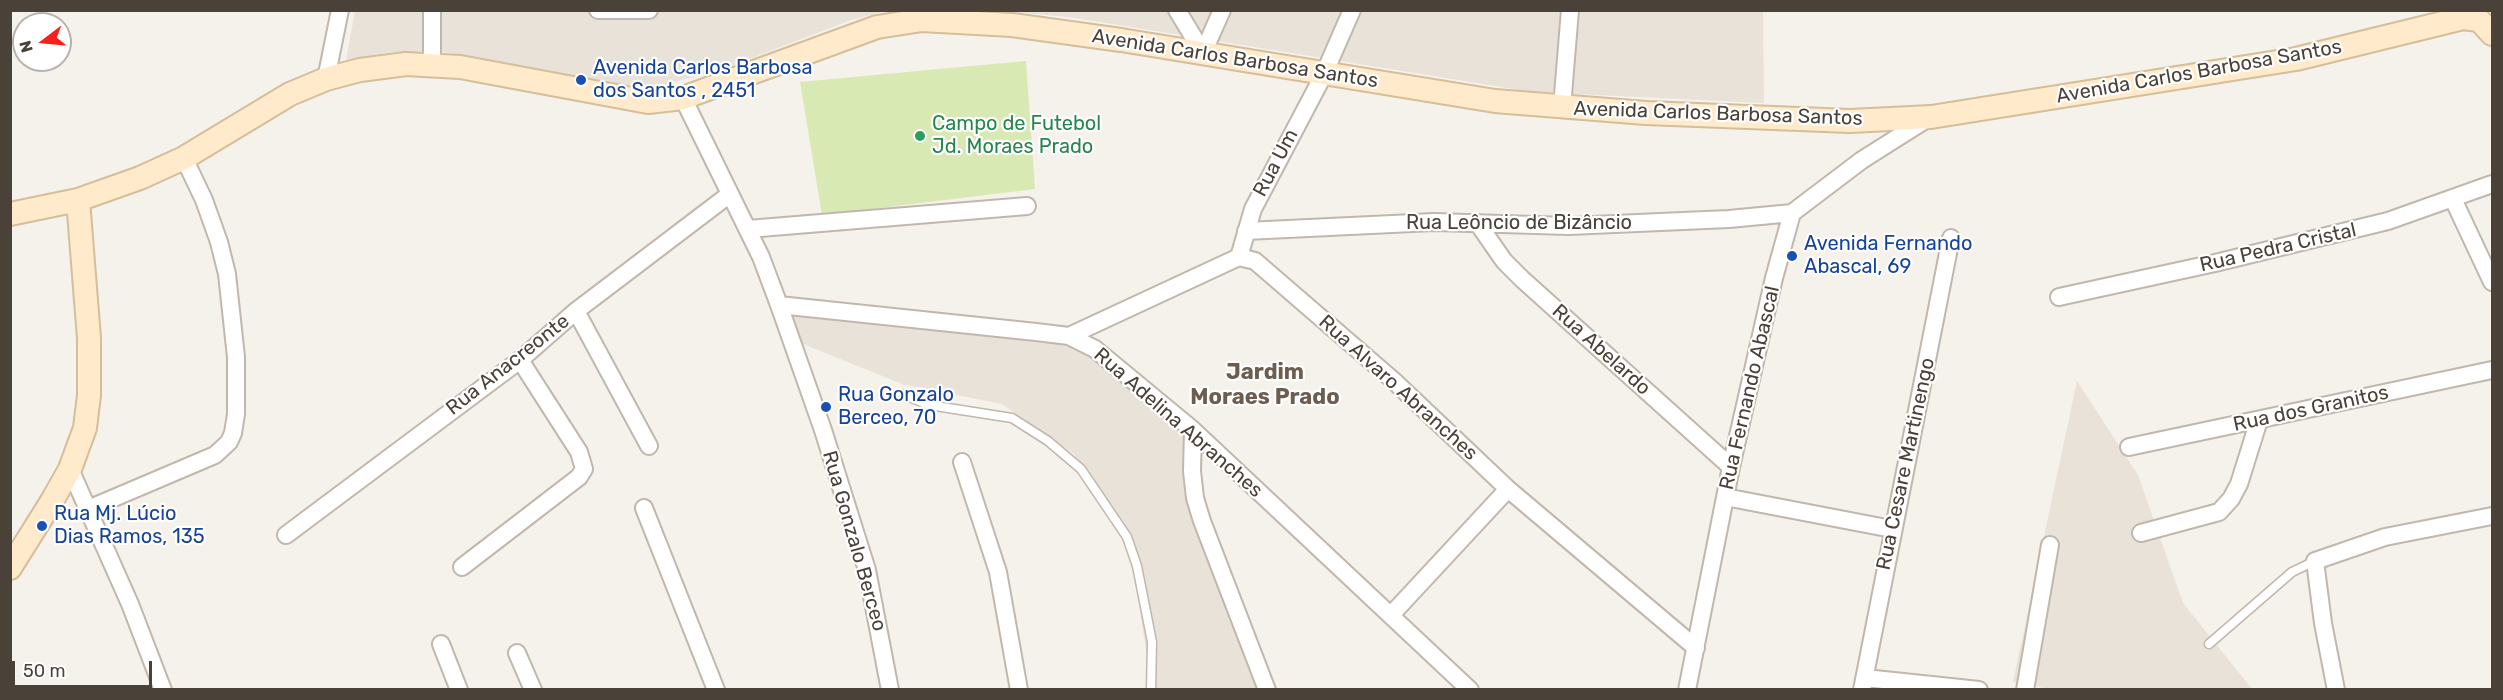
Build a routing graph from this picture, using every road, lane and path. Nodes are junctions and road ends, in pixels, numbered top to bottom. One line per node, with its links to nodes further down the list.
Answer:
1 (340, 10): 14 (street)
2 (432, 10): 12 (street)
3 (598, 10): 4 (street)
4 (649, 10)
5 (1177, 10): 11 (street)
6 (1222, 10): 11 (street)
7 (1352, 10): 13 (street, Rua Um)
8 (1570, 10): 16 (street)
9 (1012, 18): 11 (main road, Avenida Carlos Barbosa Santos); 15 (main road, Avenida Carlos Barbosa Santos)
10 (2493, 34): 17 (main road, Avenida Carlos Barbosa Santos)
11 (1203, 53): 13 (main road, Avenida Carlos Barbosa Santos)
12 (432, 64): 14 (main road, Avenida Carlos Barbosa Santos); 15 (main road, Avenida Carlos Barbosa Santos)
13 (1324, 74): 16 (main road, Avenida Carlos Barbosa Santos); 28 (street, Rua Um)
14 (326, 78): 18 (main road, Avenida Carlos Barbosa Santos)
15 (683, 98): 20 (street, Rua Gonzalo Berceo)
16 (1562, 107): 17 (main road, Avenida Carlos Barbosa Santos)
17 (1897, 129): 24 (street)
18 (184, 158): 21 (main road, Avenida Carlos Barbosa Santos); 49 (street)
19 (2493, 184): 22 (street, Rua Pedra Cristal)
20 (729, 194): 27 (street, Rua Gonzalo Berceo); 34 (street, Rua Anacreonte)
21 (78, 200): 25 (main road, Avenida Carlos Barbosa Santos); 45 (main road)
22 (2453, 200): 31 (street); 32 (street, Rua Pedra Cristal)
23 (1028, 206): 27 (street)
24 (1792, 213): 26 (street, Rua Leôncio de Bizâncio); 44 (street, Rua Fernando Abascal)
25 (10, 214)
26 (1479, 225): 28 (street, Rua Leôncio de Bizâncio); 44 (street, Rua Abelardo)
27 (748, 229): 33 (street, Rua Gonzalo Berceo)
28 (1246, 231): 30 (street, Rua Um)
29 (1951, 238): 51 (street, Rua Cesare Martinengo)
30 (1239, 257): 35 (street); 46 (street, Rua Alvaro Abranches)
31 (2493, 282)
32 (2059, 297)
33 (779, 305): 35 (street, Rua Adelina Abranches); 68 (street, Rua Gonzalo Berceo)
34 (576, 311): 36 (street, Rua Anacreonte); 41 (street)
35 (1069, 336): 40 (street, Rua Adelina Abranches)
36 (520, 360): 53 (street, Rua Anacreonte); 56 (street)
37 (2493, 370): 39 (street, Rua dos Granitos)
38 (902, 394): 70 (lane)
39 (2259, 420): 42 (street, Rua dos Granitos); 52 (street)
40 (1193, 430): 58 (street, Rua Adelina Abranches); 71 (street)
41 (649, 446)
42 (2129, 447)
43 (962, 462): 69 (street)
44 (1731, 467): 47 (street, Rua Fernando Abascal)
45 (70, 469): 49 (street); 57 (main road)
46 (1508, 489): 58 (street); 61 (street, Rua Alvaro Abranches)
47 (1725, 497): 51 (street); 61 (street, Rua Fernando Abascal)
48 (644, 508): 67 (street)
49 (88, 509): 64 (street)
50 (2492, 519): 55 (street)
51 (1892, 529): 63 (street, Rua Cesare Martinengo)
52 (2141, 533)
53 (286, 535)
54 (2050, 545): 75 (street)
55 (2315, 561): 60 (lane); 76 (street)
56 (462, 567)
57 (10, 568)
58 (1391, 615): 72 (street, Rua Adelina Abranches)
59 (441, 644): 65 (street)
60 (2209, 644)
61 (1696, 648): 73 (street, Rua Fernando Abascal)
62 (517, 653): 66 (street)
63 (1863, 684): 74 (street)
64 (163, 690)
65 (459, 690)
66 (533, 690)
67 (716, 690)
68 (890, 690)
69 (1019, 690)
70 (1151, 690)
71 (1267, 690)
72 (1470, 690)
73 (1687, 690)
74 (1979, 690)
75 (2025, 690)
76 (2336, 690)

